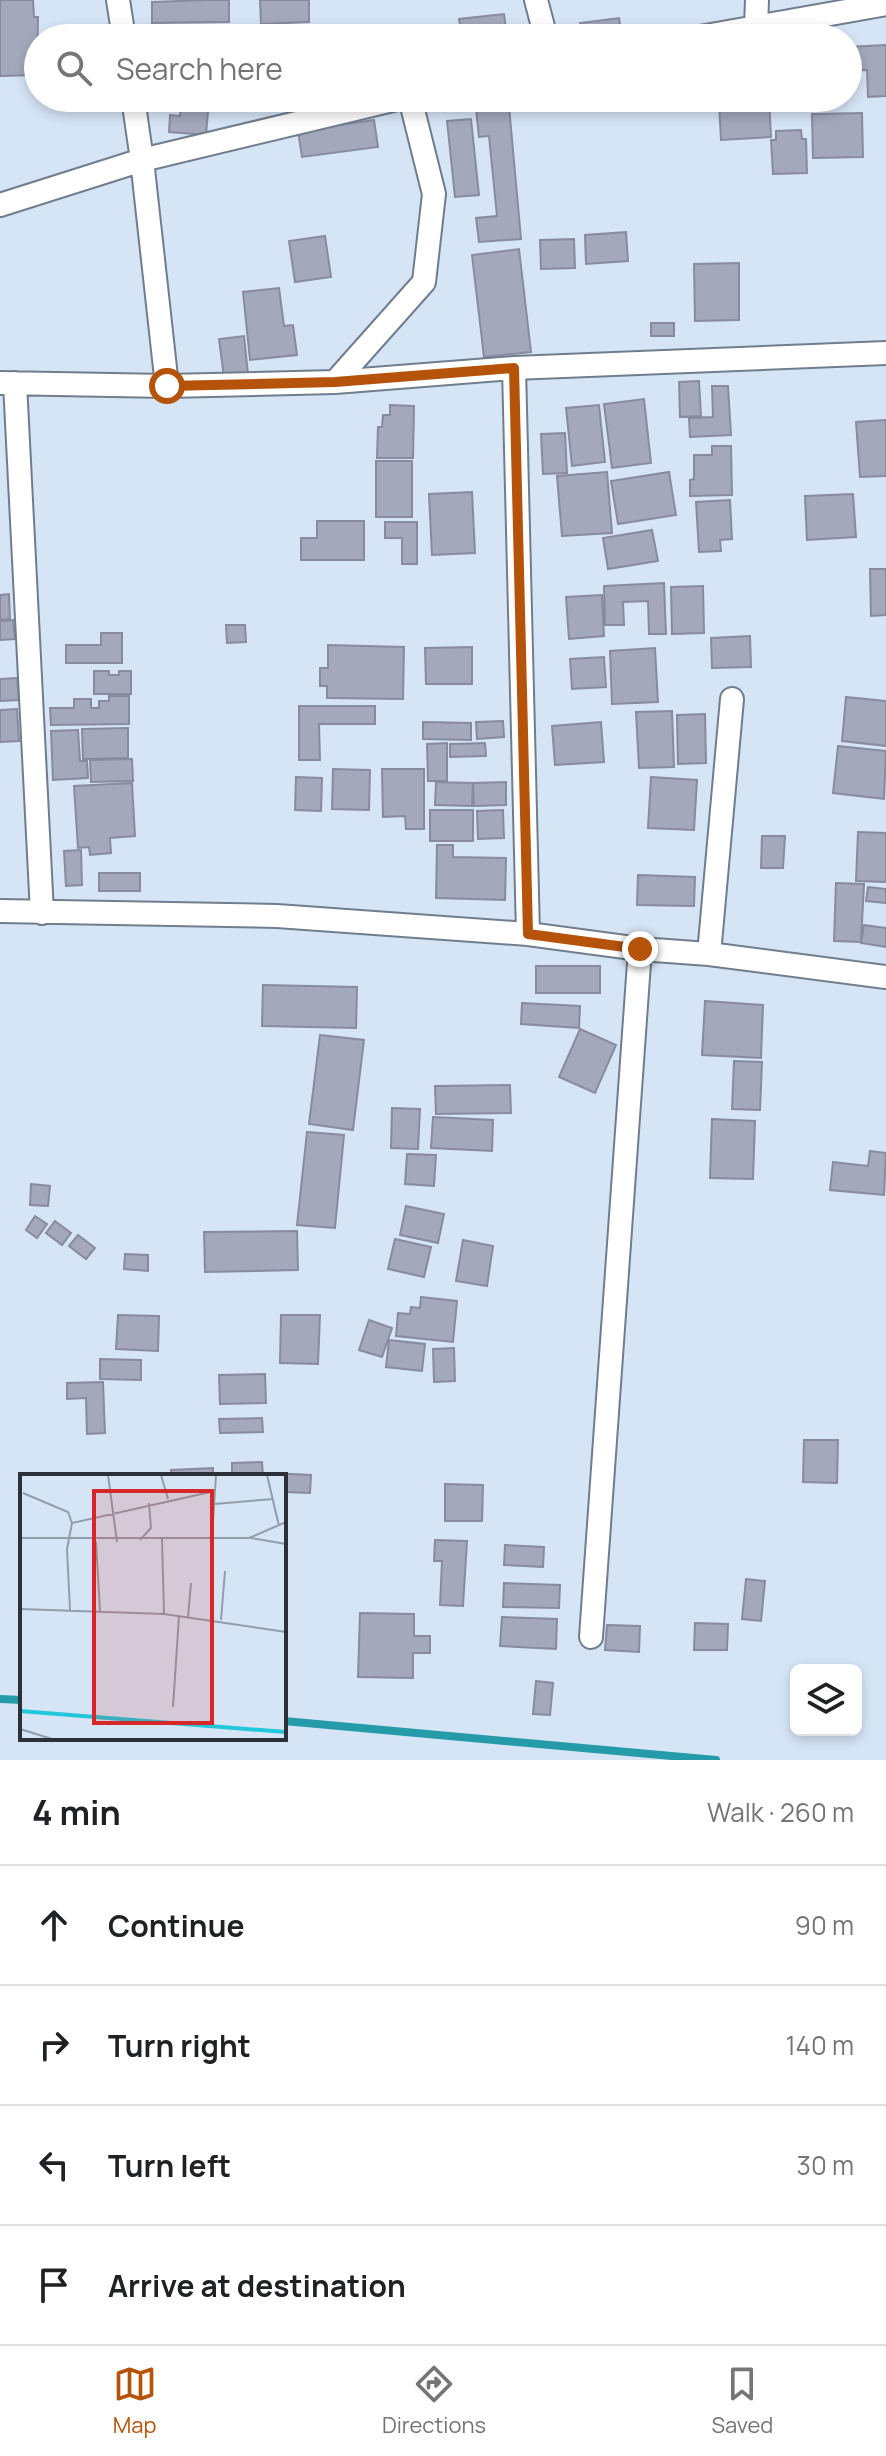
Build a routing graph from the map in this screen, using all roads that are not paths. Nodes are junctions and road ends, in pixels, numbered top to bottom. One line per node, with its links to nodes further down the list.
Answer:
1 (118, 0): 5 (street)
2 (536, 0): 6 (street)
3 (757, 0): 7 (street)
4 (886, 4): 8 (street)
5 (122, 24)
6 (542, 24)
7 (756, 24)
8 (768, 24)
9 (135, 112): 12 (street)
10 (343, 112): 12 (street)
11 (414, 112): 16 (street)
12 (142, 160): 13 (street); 18 (street)
13 (0, 205)
14 (886, 353): 15 (street)
15 (514, 368): 16 (street); 22 (street)
16 (335, 382): 18 (street)
17 (8, 383): 18 (street); 21 (street)
18 (167, 386)
19 (732, 699): 24 (street)
20 (0, 911): 21 (street)
21 (42, 913): 22 (street)
22 (528, 934): 23 (street)
23 (640, 949): 24 (street); 26 (street)
24 (709, 954): 25 (street)
25 (886, 977)
26 (591, 1637)

